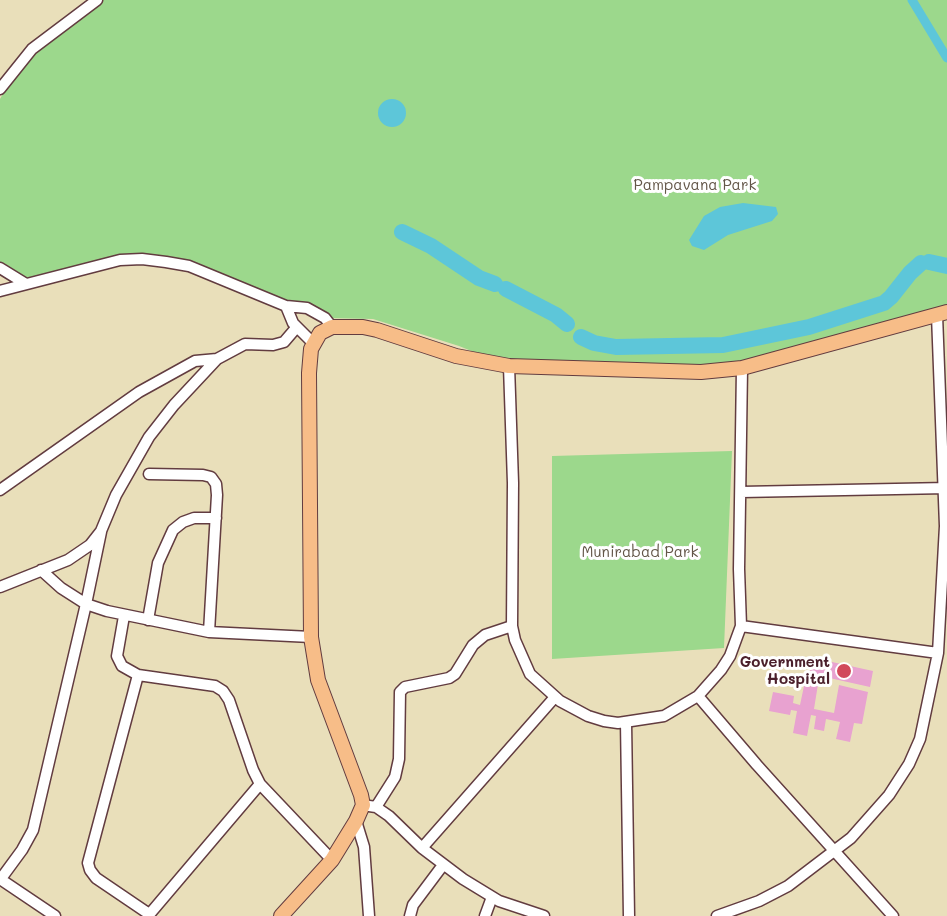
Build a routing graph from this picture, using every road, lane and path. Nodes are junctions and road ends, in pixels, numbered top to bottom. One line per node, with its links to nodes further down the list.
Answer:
1 (97, 0): 2 (street)
2 (0, 89)
3 (0, 268): 4 (street)
4 (26, 284): 5 (street); 6 (street)
5 (0, 291)
6 (286, 306): 8 (street); 9 (street)
7 (942, 314): 11 (street); 14 (main road)
8 (332, 327): 10 (main road); 13 (main road)
9 (296, 328): 10 (street); 12 (street)
10 (313, 343): 29 (main road)
11 (943, 351): 16 (street)
12 (217, 359): 17 (street); 20 (street)
13 (509, 366): 14 (main road); 26 (street)
14 (742, 368): 18 (street)
15 (149, 474): 19 (street)
16 (946, 488): 18 (street); 30 (street)
17 (0, 490)
18 (741, 492): 27 (street)
19 (216, 519): 25 (street); 28 (street)
20 (101, 531): 21 (street); 23 (street)
21 (41, 570): 22 (street); 23 (street)
22 (0, 587)
23 (86, 604): 24 (street); 42 (street)
24 (124, 616): 25 (street); 31 (street)
25 (148, 620): 28 (street)
26 (512, 626): 33 (street); 36 (street)
27 (741, 626): 30 (street); 32 (street)
28 (209, 632): 29 (street)
29 (311, 638): 36 (main road)
30 (938, 653): 39 (street)
31 (138, 675): 35 (street); 44 (street)
32 (698, 696): 34 (street); 39 (street)
33 (555, 697): 34 (street); 38 (street)
34 (626, 722): 51 (street)
35 (260, 784): 40 (street); 44 (street)
36 (369, 806): 37 (main road); 38 (street)
37 (356, 821): 40 (main road); 47 (street)
38 (422, 848): 41 (street)
39 (835, 851): 52 (street); 53 (street)
40 (332, 860): 46 (main road)
41 (443, 865): 43 (street); 48 (street)
42 (0, 879): 45 (street)
43 (492, 897): 49 (street); 50 (street)
44 (149, 915)
45 (55, 916)
46 (281, 916)
47 (369, 916)
48 (410, 916)
49 (485, 916)
50 (544, 916)
51 (628, 916)
52 (717, 916)
53 (893, 916)

